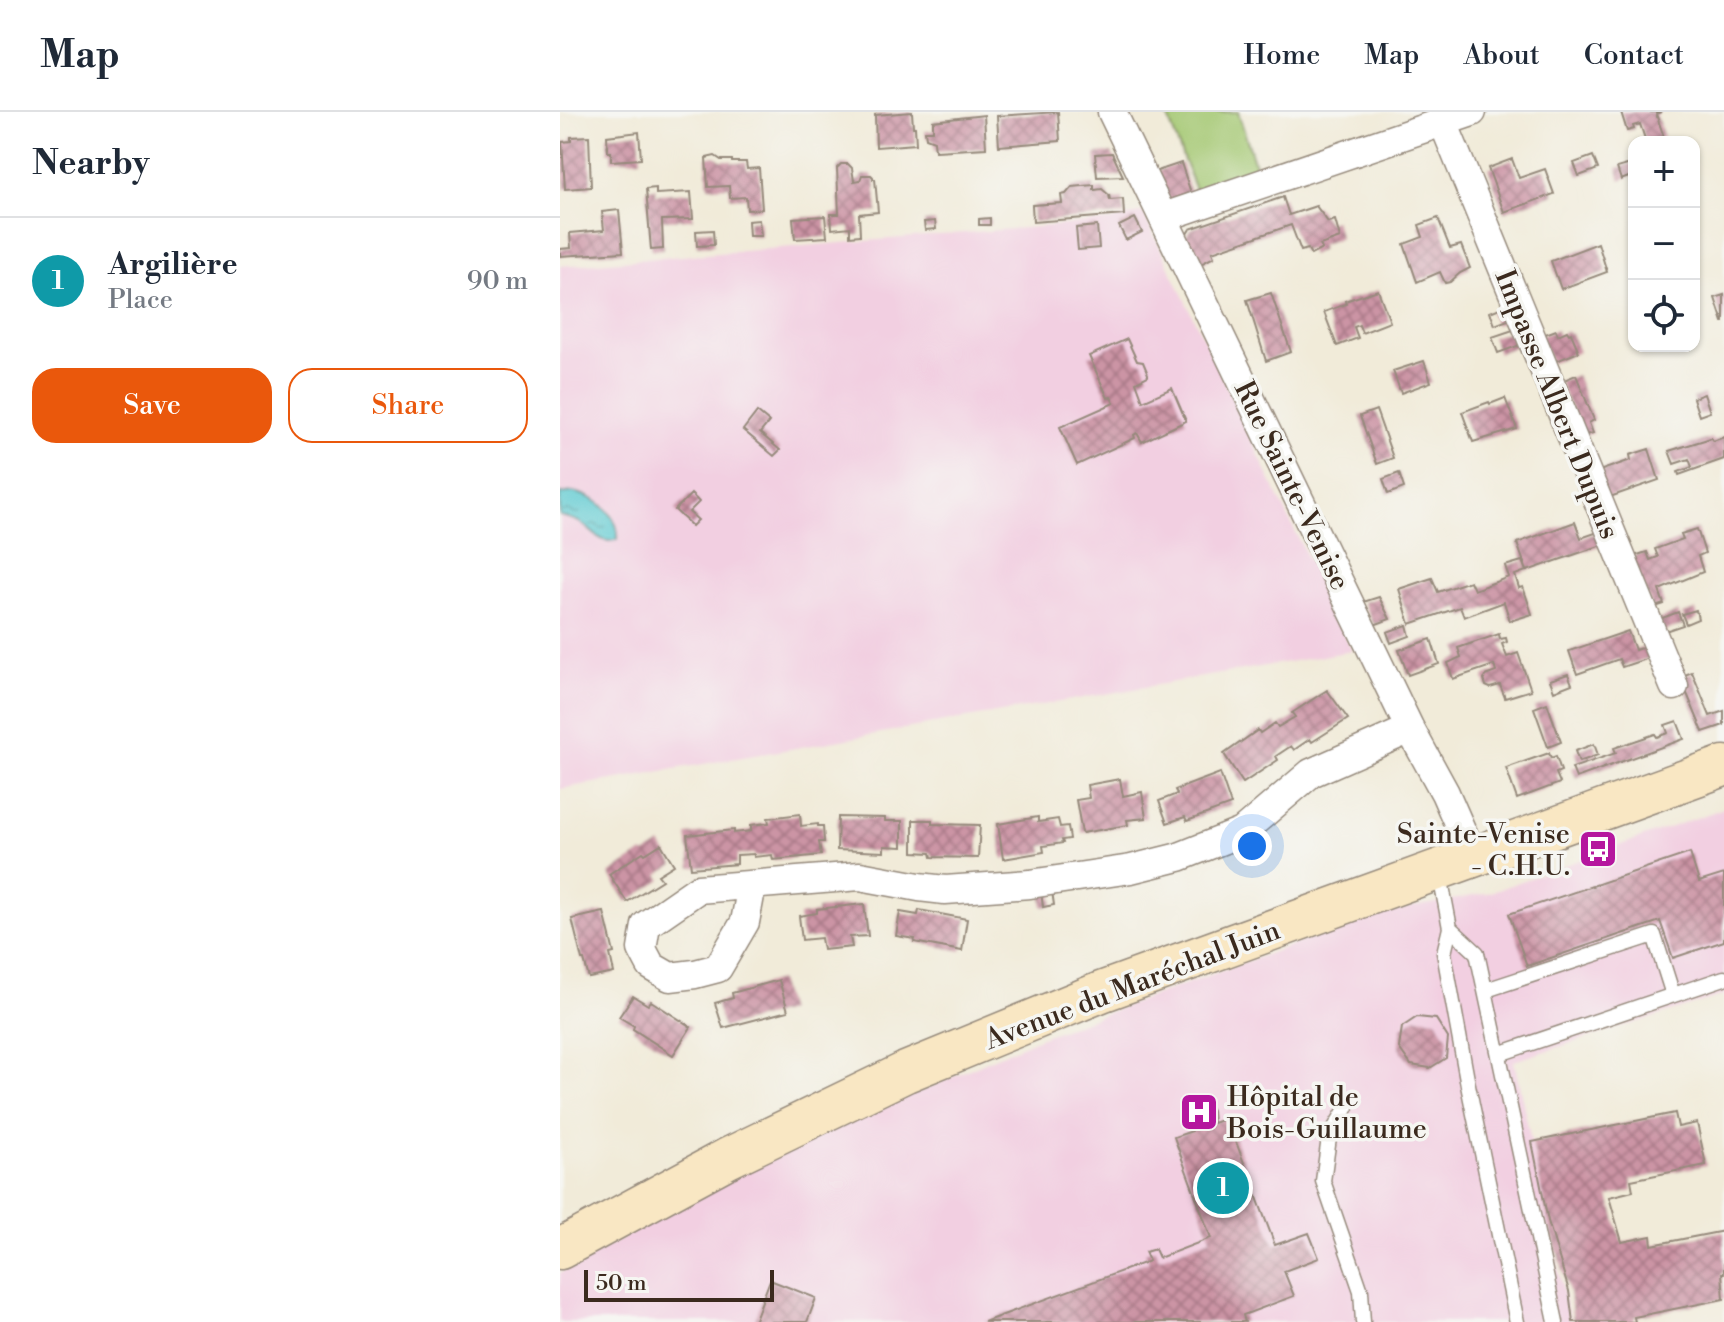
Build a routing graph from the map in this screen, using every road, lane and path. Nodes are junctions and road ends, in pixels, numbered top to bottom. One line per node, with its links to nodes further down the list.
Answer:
1 (1112, 112): 4 (street, Rue Sainte-Venise)
2 (1472, 112): 3 (street)
3 (1443, 122): 4 (street); 5 (street, Impasse Albert Dupuis)
4 (1164, 217): 6 (street, Rue Sainte-Venise)
5 (1674, 686)
6 (1410, 729): 8 (street, Rue Sainte-Venise); 9 (street)
7 (1724, 766): 8 (street, Avenue du Maréchal Juin)
8 (1456, 864): 10 (lane); 16 (street, Avenue du Maréchal Juin)
9 (752, 885)
10 (1450, 928): 12 (lane); 18 (lane)
11 (1724, 978): 13 (lane)
12 (1486, 990): 13 (lane); 14 (lane)
13 (1673, 995): 14 (lane)
14 (1499, 1054): 19 (lane)
15 (1347, 1107): 17 (lane)
16 (560, 1249)
17 (1363, 1322)
18 (1517, 1322)
19 (1556, 1322)

